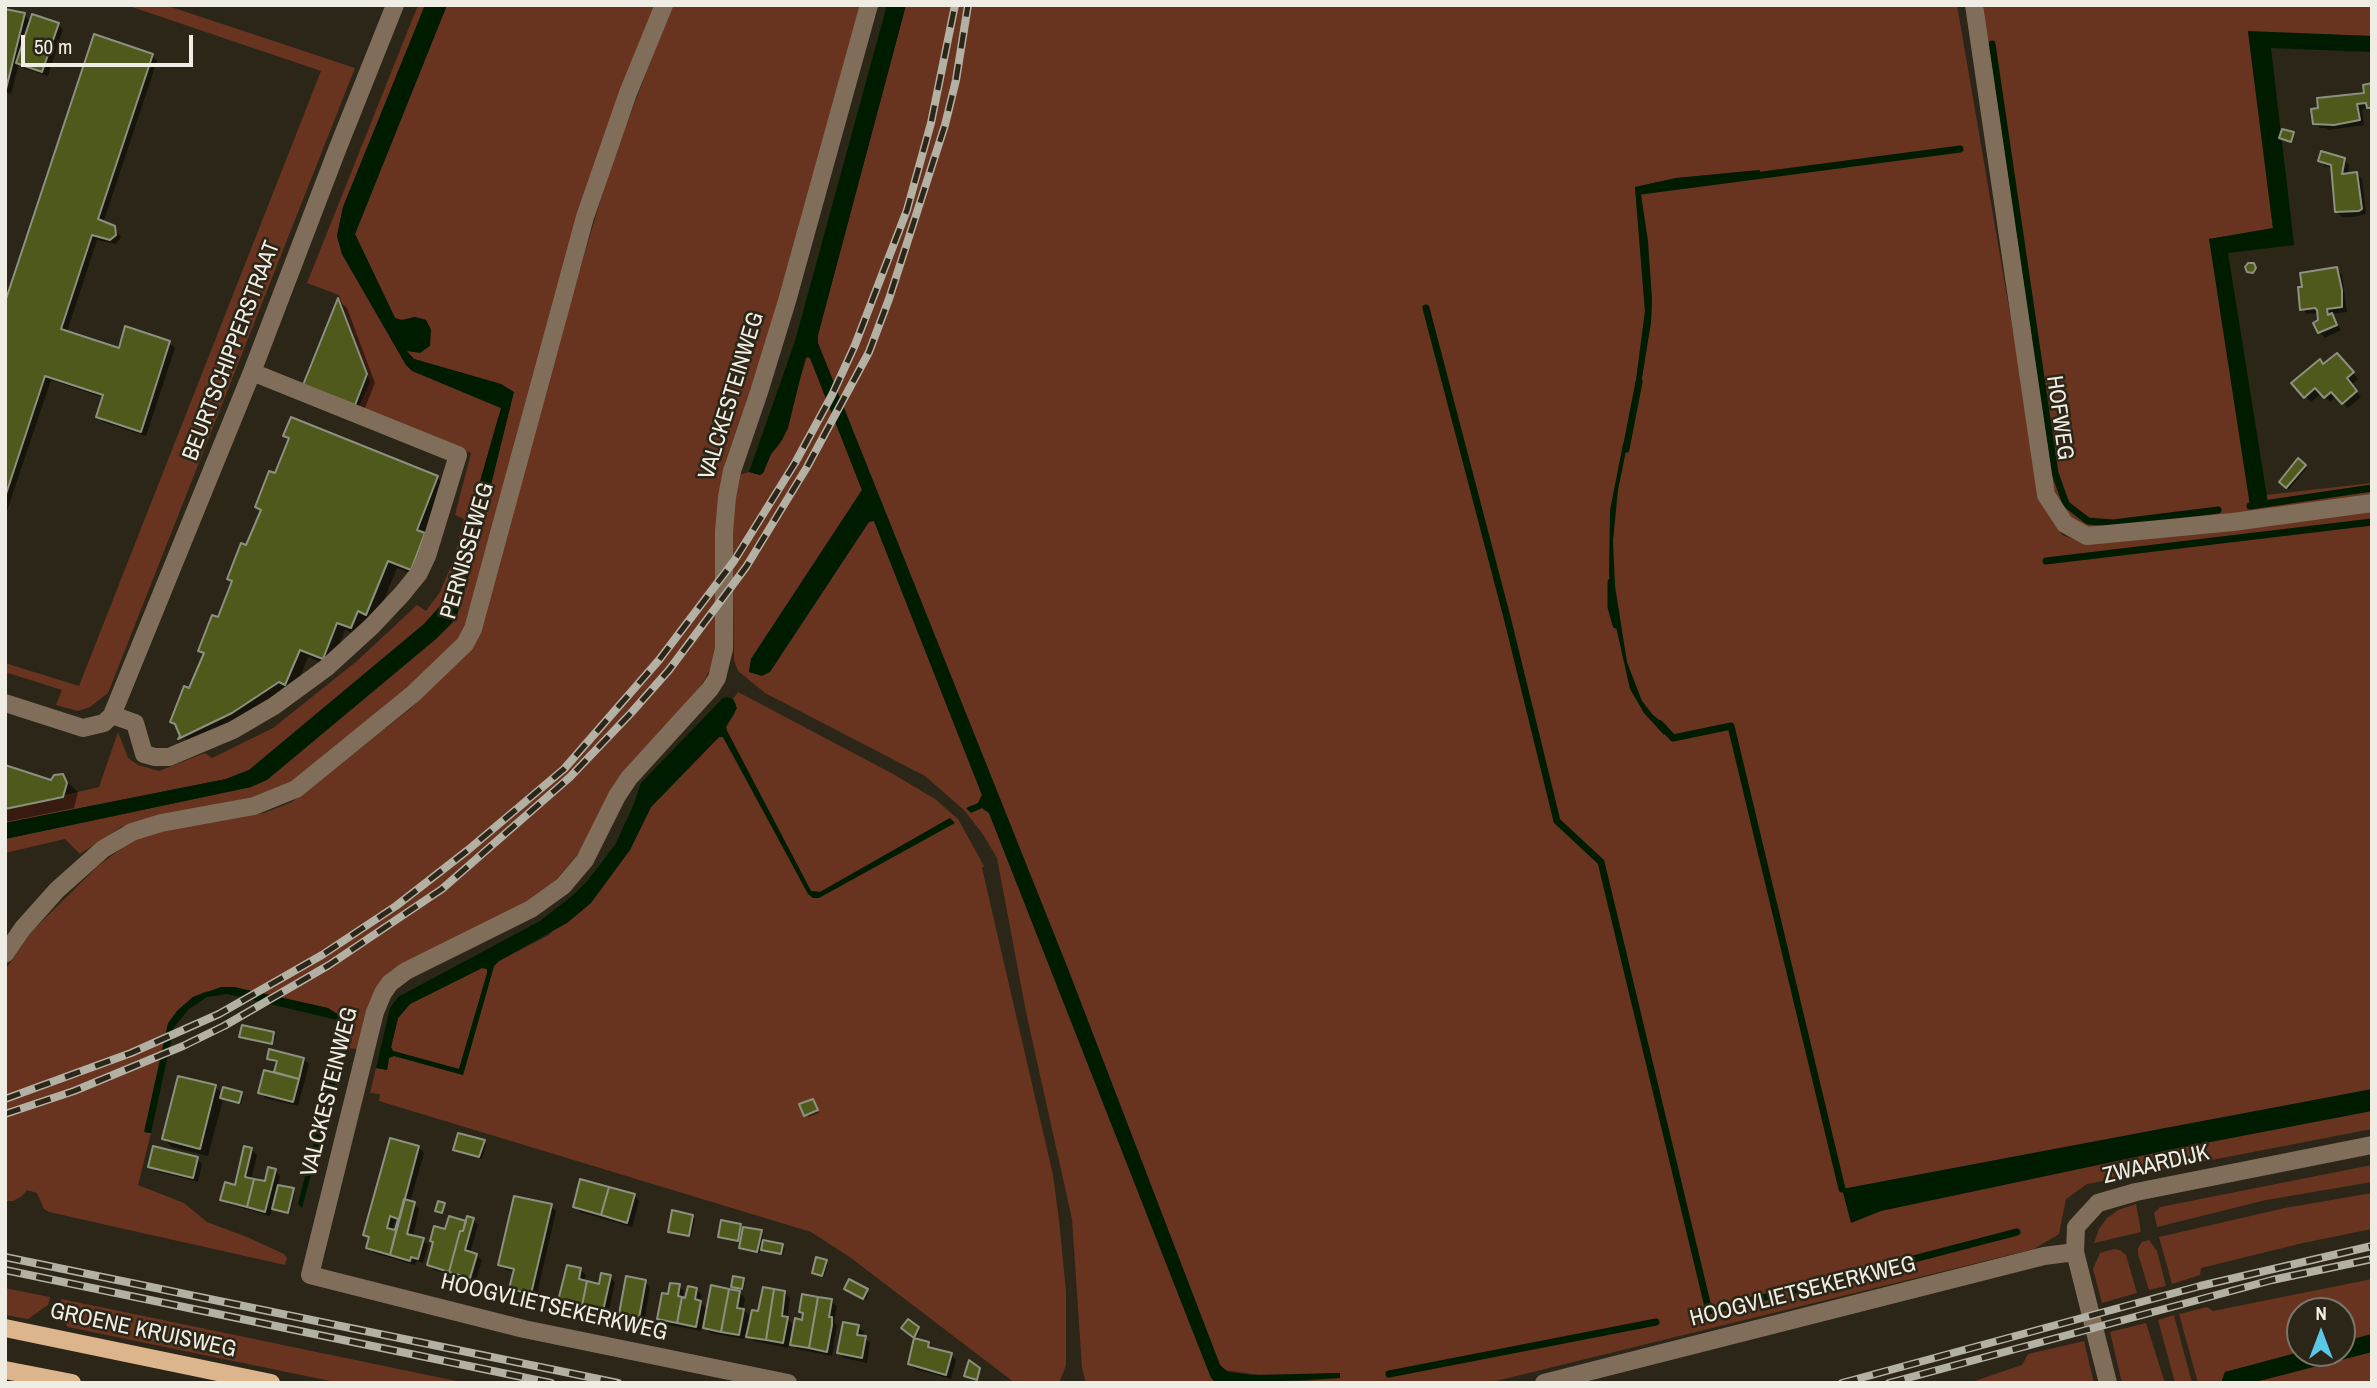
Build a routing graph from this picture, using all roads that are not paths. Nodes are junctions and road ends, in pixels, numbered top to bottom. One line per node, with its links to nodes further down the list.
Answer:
1 (396, 5): 5 (street, BEURTSCHIPPERSTRAAT)
2 (664, 5): 9 (street, PERNISSEWEG)
3 (869, 5): 12 (street, VALCKESTEINWEG)
4 (1974, 5): 6 (street, HOFWEG)
5 (252, 372): 8 (street, BEURTSCHIPPERSTRAAT); 8 (street)
6 (2372, 503)
7 (5, 703): 8 (street)
8 (112, 715)
9 (5, 954)
10 (2372, 1145): 11 (street, ZWAARDIJK)
11 (2075, 1252): 18 (street, HOOGVLIETSEKERKWEG); 19 (street, ZWAARDIJK)
12 (310, 1275): 17 (street, HOOGVLIETSEKERKWEG)
13 (5, 1328): 16 (main road, GROENE KRUISWEG)
14 (5, 1370): 15 (main road)
15 (72, 1383)
16 (271, 1383)
17 (788, 1383)
18 (1544, 1383)
19 (2108, 1383)

